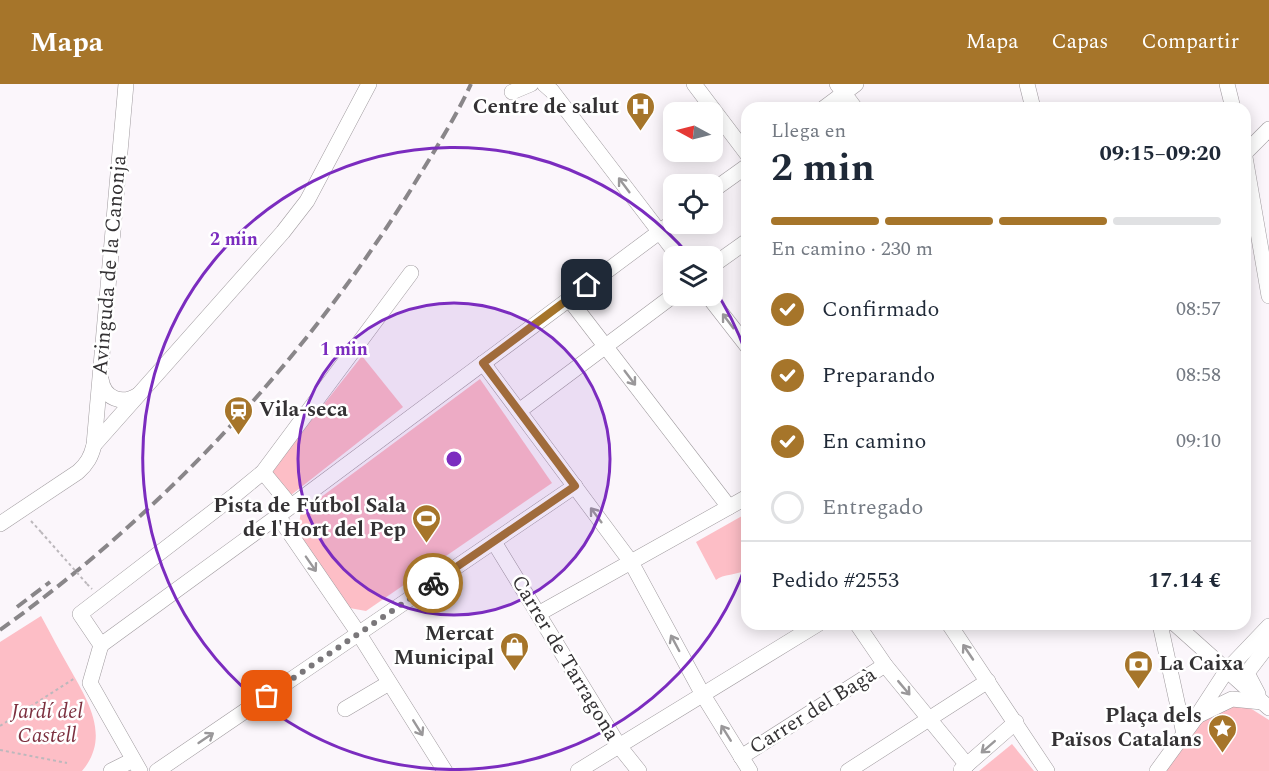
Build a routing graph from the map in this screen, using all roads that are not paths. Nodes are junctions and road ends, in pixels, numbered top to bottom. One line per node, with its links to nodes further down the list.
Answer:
1 (126, 84): 33 (street, Avinguda de la Canonja)
2 (369, 84): 34 (street)
3 (531, 84): 9 (street)
4 (694, 84): 15 (street)
5 (1027, 84): 12 (street)
6 (1227, 84): 13 (street)
7 (550, 86): 21 (street, one-way to 7)
8 (846, 87): 10 (street); 11 (street)
9 (512, 92)
10 (830, 102)
11 (852, 102)
12 (1032, 102)
13 (1232, 102)
14 (1269, 129): 16 (street)
15 (741, 146)
16 (1251, 148)
17 (741, 170): 18 (street)
18 (723, 183)
19 (1251, 190): 26 (street)
20 (663, 228): 21 (street)
21 (659, 231): 23 (street); 27 (street)
22 (741, 244): 24 (street)
23 (670, 246)
24 (723, 258)
25 (411, 273): 37 (street)
26 (1269, 296)
27 (569, 298): 31 (street); 32 (street)
28 (663, 304): 31 (street)
29 (716, 306): 30 (street, one-way to 29)
30 (741, 338)
31 (606, 346): 35 (street); 41 (street, one-way to 41)
32 (483, 363): 35 (street); 40 (street)
33 (100, 377): 34 (street); 36 (street, Avinguda de la Canonja)
34 (143, 391): 36 (street)
35 (519, 411): 38 (street)
36 (94, 445): 43 (street)
37 (263, 472): 40 (street); 55 (street)
38 (575, 486): 44 (street); 45 (street, one-way to 38)
39 (741, 500): 41 (street)
40 (291, 506): 42 (street)
41 (729, 507): 45 (street)
42 (278, 516): 53 (street, one-way to 53); 55 (street)
43 (1, 520)
44 (494, 542): 46 (street, Carrer de Tarragona); 53 (street)
45 (631, 562): 46 (street); 60 (street, one-way to 45)
46 (538, 614): 67 (street, Carrer de Tarragona)
47 (1269, 626): 57 (street)
48 (808, 630): 60 (street)
49 (861, 630): 56 (street)
50 (953, 630): 58 (street, one-way to 50)
51 (1161, 630): 66 (street)
52 (1182, 630): 57 (street)
53 (358, 634): 59 (street); 72 (street, one-way to 53)
54 (1269, 644): 61 (street)
55 (100, 645): 69 (street)
56 (885, 665): 64 (street, one-way to 64); 68 (street, Carrer del Bagà)
57 (1227, 670): 61 (street); 63 (street)
58 (988, 681): 64 (street); 65 (street)
59 (389, 683): 62 (street); 73 (street, one-way to 73)
60 (703, 695): 67 (street); 68 (street, one-way to 60)
61 (1266, 705): 63 (street)
62 (345, 709)
63 (1197, 716): 66 (street)
64 (929, 719): 70 (street); 77 (street)
65 (1016, 722): 70 (street, one-way to 70); 78 (street)
66 (1184, 734): 79 (street)
67 (619, 746): 74 (street); 75 (street, Carrer de Tarragona)
68 (741, 757): 76 (street)
69 (136, 765): 71 (street)
70 (963, 768)
71 (111, 771)
72 (157, 771)
73 (445, 771)
74 (578, 771)
75 (639, 771)
76 (750, 771)
77 (848, 771)
78 (1047, 771)
79 (1157, 771)

